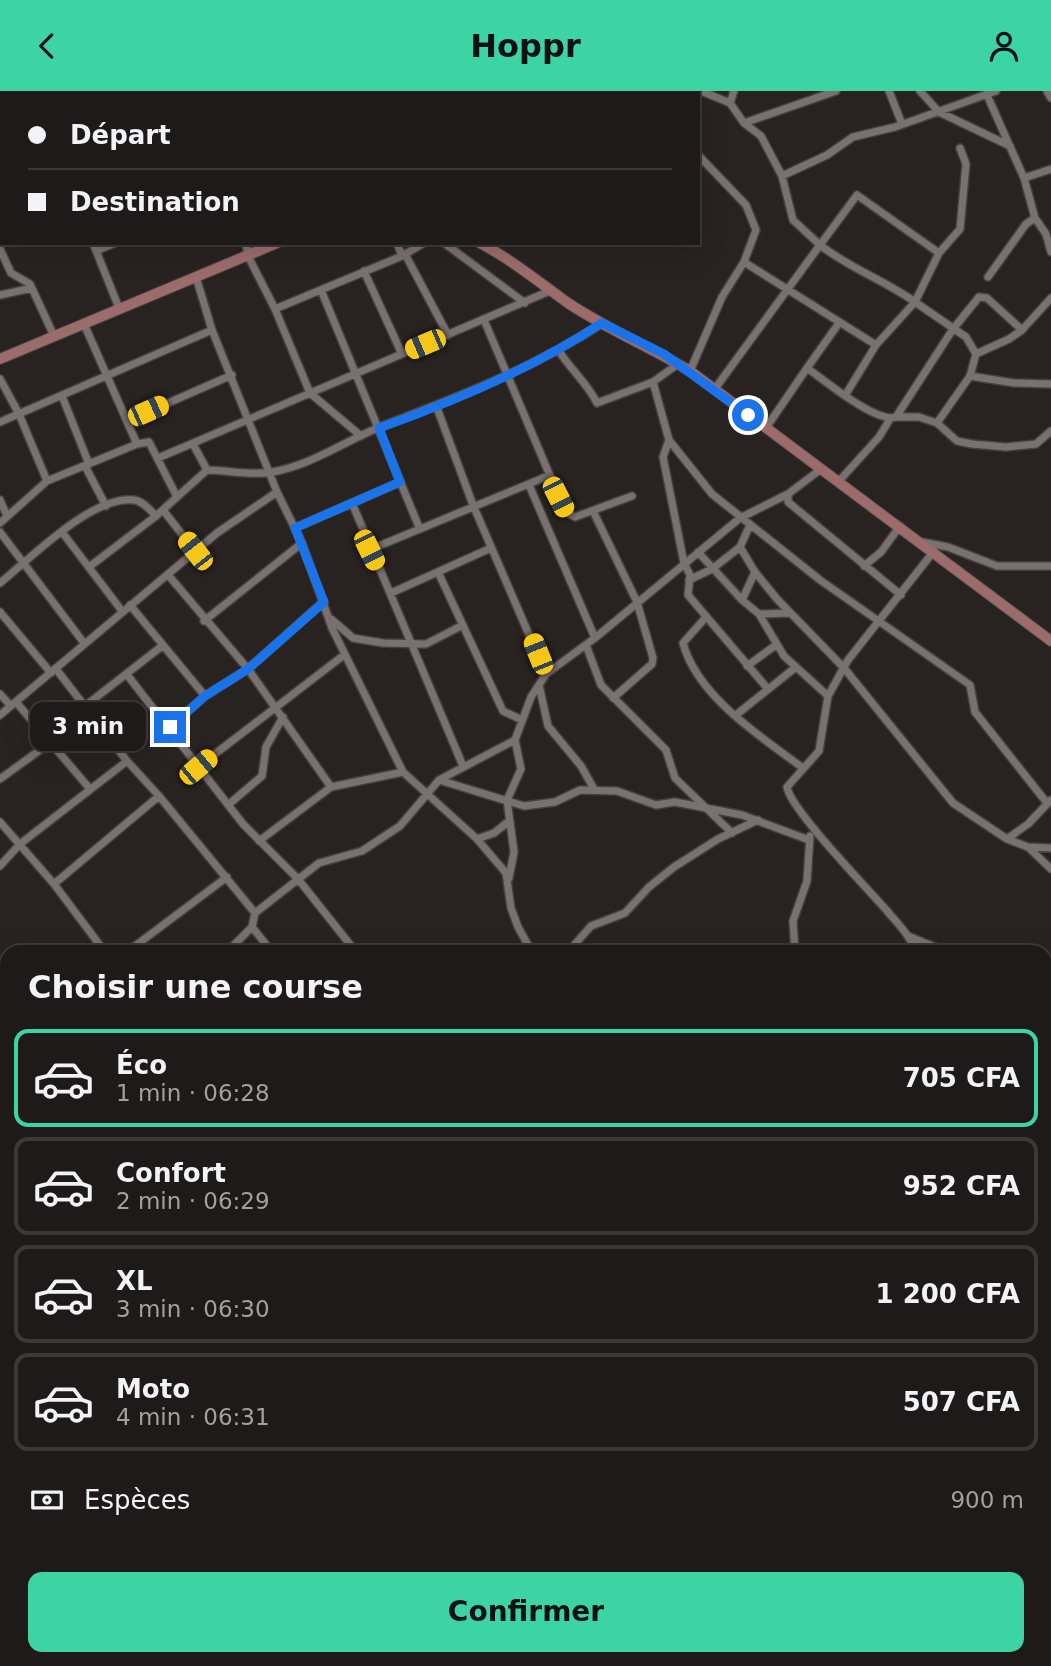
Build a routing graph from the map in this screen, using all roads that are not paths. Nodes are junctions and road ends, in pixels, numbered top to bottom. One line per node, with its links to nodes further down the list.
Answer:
1 (734, 91): 10 (street)
2 (836, 91): 12 (street)
3 (889, 91): 13 (street)
4 (920, 91): 11 (street)
5 (996, 91): 8 (street)
6 (1047, 91): 9 (street)
7 (700, 93): 10 (street)
8 (987, 95): 11 (street); 14 (street)
9 (1051, 98)
10 (730, 103): 12 (street)
11 (939, 112): 13 (street); 14 (street)
12 (744, 123): 18 (street)
13 (902, 124): 18 (street)
14 (1010, 146): 19 (street)
15 (960, 148): 30 (street)
16 (700, 157): 32 (street)
17 (1051, 169): 19 (street)
18 (782, 176): 21 (street)
19 (1024, 178): 20 (street)
20 (1035, 218): 29 (street); 35 (street)
21 (820, 244): 30 (street); 38 (street); 42 (street)
22 (398, 245): 31 (street)
23 (421, 245): 31 (street)
24 (447, 245): 43 (street)
25 (483, 245): 39 (street)
26 (95, 247): 44 (street)
27 (248, 247): 34 (street); 45 (street)
28 (0, 249): 36 (street)
29 (1051, 252)
30 (939, 253): 42 (street)
31 (404, 255): 33 (street); 53 (street)
32 (744, 263): 38 (street); 62 (street)
33 (364, 271): 37 (street); 57 (street)
34 (195, 277): 44 (street); 51 (street)
35 (988, 277)
36 (32, 288): 40 (street); 54 (street)
37 (321, 289): 45 (street); 65 (street)
38 (787, 289): 48 (street); 71 (street)
39 (552, 290): 43 (street); 47 (street)
40 (0, 295)
41 (1051, 297): 52 (street)
42 (915, 302): 50 (street); 55 (street)
43 (525, 303): 46 (street)
44 (119, 308): 49 (street)
45 (275, 309): 72 (street)
46 (484, 320): 53 (street); 63 (street)
47 (602, 323): 56 (street); 60 (street)
48 (839, 323): 55 (street); 61 (street)
49 (84, 324): 54 (street); 66 (street)
50 (953, 329): 52 (street); 58 (street); 77 (street)
51 (212, 330): 64 (street); 66 (street)
52 (1022, 330): 58 (street)
53 (448, 335): 57 (street)
54 (54, 336): 59 (street)
55 (876, 345): 73 (street)
56 (559, 351): 63 (street); 69 (street)
57 (402, 354): 65 (street)
58 (976, 354): 67 (street)
59 (0, 359)
60 (678, 365): 62 (street); 69 (street)
61 (807, 368): 73 (street); 83 (street)
62 (690, 371): 71 (street)
63 (507, 374): 75 (street); 94 (street)
64 (232, 375): 78 (street); 80 (street)
65 (356, 375): 72 (street); 82 (street)
66 (108, 376): 74 (street); 78 (street)
67 (970, 376): 70 (street); 81 (street)
68 (0, 379): 76 (street)
69 (653, 382): 86 (street)
70 (1051, 384)
71 (714, 390): 83 (street)
72 (310, 393): 80 (street); 85 (street)
73 (846, 394): 77 (street)
74 (62, 395): 76 (street); 90 (street)
75 (437, 408): 82 (street); 105 (street)
76 (19, 414): 79 (street); 95 (street)
77 (893, 418): 81 (street); 96 (street)
78 (127, 421): 87 (street)
79 (0, 422)
80 (250, 422): 88 (street); 93 (street)
81 (937, 423): 84 (street)
82 (379, 428): 85 (street); 97 (street)
83 (766, 428): 91 (street)
84 (1051, 431)
85 (361, 436): 93 (street)
86 (669, 440): 111 (street); 128 (street)
87 (137, 444): 89 (street); 90 (street)
88 (193, 444): 89 (street); 92 (street)
89 (159, 458): 102 (street)
90 (87, 465): 95 (street); 106 (street)
91 (821, 468): 96 (street); 100 (street)
92 (207, 470): 93 (street); 102 (street)
93 (270, 473): 99 (street)
94 (548, 476): 98 (street); 108 (street)
95 (47, 481): 109 (street)
96 (839, 481): 114 (street)
97 (400, 482): 104 (street); 115 (street)
98 (529, 485): 105 (street); 153 (street)
99 (277, 492): 116 (street); 124 (street)
100 (788, 494): 111 (street); 130 (street)
101 (632, 496): 108 (street)
102 (177, 497): 107 (street)
103 (0, 500): 109 (street)
104 (352, 503): 116 (street); 123 (street)
105 (473, 505): 115 (street); 122 (street)
106 (106, 506): 110 (street); 118 (street)
107 (163, 510): 110 (street); 124 (street)
108 (593, 511): 142 (street)
109 (7, 516): 112 (street)
110 (156, 516): 129 (street)
111 (740, 518): 113 (street); 126 (street)
112 (0, 523)
113 (750, 526): 121 (street); 151 (street)
114 (900, 526): 119 (street); 130 (street)
115 (418, 527): 123 (street)
116 (295, 528): 120 (street)
117 (0, 532): 127 (street)
118 (62, 532): 127 (street); 129 (street)
119 (922, 542): 125 (street); 131 (street)
120 (302, 543): 141 (street); 150 (street)
121 (740, 547): 132 (street); 134 (street)
122 (491, 548): 133 (street); 166 (street)
123 (369, 550): 138 (street)
124 (195, 551): 135 (street)
125 (934, 551): 139 (street); 154 (street)
126 (698, 552): 128 (street); 132 (street)
127 (25, 562): 137 (street); 156 (street)
128 (684, 563): 136 (street); 142 (street)
129 (89, 566): 144 (street)
130 (864, 566): 139 (street)
131 (1051, 566)
132 (712, 569): 136 (street); 140 (street)
133 (438, 572): 138 (street); 152 (street)
134 (755, 572): 140 (street); 146 (street)
135 (169, 576): 143 (street); 150 (street)
136 (690, 580): 148 (street)
137 (0, 583)
138 (391, 593): 155 (street)
139 (901, 595): 151 (street)
140 (742, 600): 147 (street)
141 (324, 602): 149 (street); 164 (street)
142 (637, 602): 153 (street); 173 (street)
143 (130, 605): 144 (street); 159 (street)
144 (122, 611): 156 (street)
145 (0, 612): 165 (street)
146 (789, 613): 147 (street); 163 (street)
147 (759, 614): 158 (street)
148 (706, 617): 161 (street); 178 (street)
149 (330, 619): 155 (street); 160 (street)
150 (204, 621): 164 (street)
151 (881, 621): 163 (street); 197 (street)
152 (463, 625): 155 (street); 180 (street)
153 (595, 638): 157 (street)
154 (1051, 641)
155 (411, 642): 186 (street)
156 (84, 643): 165 (street)
157 (586, 645): 166 (street); 173 (street)
158 (776, 645): 161 (street); 162 (street)
159 (162, 646): 167 (street); 171 (street)
160 (344, 655): 176 (street); 188 (street)
161 (747, 666): 169 (street)
162 (796, 667): 169 (street); 172 (street)
163 (844, 668): 172 (street); 206 (street)
164 (248, 669): 171 (street); 176 (street)
165 (54, 671): 174 (street); 175 (street)
166 (546, 674): 168 (street)
167 (128, 676): 175 (street); 181 (street)
168 (539, 685): 180 (street); 193 (street)
169 (768, 689): 178 (street)
170 (0, 694): 174 (street)
171 (205, 696): 181 (street)
172 (828, 696): 187 (street)
173 (613, 698): 199 (street)
174 (14, 704): 177 (street); 183 (street)
175 (85, 706): 184 (street)
176 (275, 706): 179 (street); 185 (street)
177 (0, 715)
178 (736, 715): 187 (street)
179 (283, 717): 191 (street); 198 (street)
180 (522, 720): 182 (street)
181 (170, 727): 185 (street)
182 (515, 740): 186 (street); 196 (street)
183 (51, 742): 189 (street); 192 (street)
184 (127, 761): 192 (street); 195 (street)
185 (198, 767): 198 (street)
186 (463, 767): 190 (street)
187 (803, 768): 203 (street)
188 (403, 772): 191 (street); 194 (street)
189 (0, 779)
190 (439, 780): 194 (street); 196 (street)
191 (331, 787): 208 (street)
192 (90, 789): 209 (street)
193 (594, 789): 196 (street); 199 (street)
194 (427, 795): 205 (street); 215 (street)
195 (159, 796): 214 (street); 217 (street)
196 (507, 800): 202 (street)
197 (1049, 801): 206 (street)
198 (228, 805): 208 (street)
199 (709, 808): 200 (street); 204 (street)
200 (758, 820): 204 (street); 207 (street)
201 (0, 822): 209 (street)
202 (508, 822): 205 (street); 216 (street)
203 (810, 826): 207 (street); 220 (street)
204 (732, 833): 227 (street)
205 (477, 839): 216 (street)
206 (1007, 839): 210 (street)
207 (809, 840): 228 (street)
208 (260, 841): 215 (street)
209 (20, 844): 212 (street); 217 (street)
210 (1028, 847): 211 (street); 213 (street)
211 (1051, 848)
212 (0, 866)
213 (1051, 869)
214 (227, 877): 218 (street); 222 (street)
215 (298, 879): 218 (street); 225 (street)
216 (509, 879): 226 (street)
217 (54, 884): 221 (street)
218 (254, 913): 219 (street)
219 (252, 927): 223 (street); 224 (street)
220 (907, 935): 229 (street); 230 (street)
221 (100, 945)
222 (136, 945)
223 (234, 945)
224 (266, 945)
225 (350, 945)
226 (528, 945)
227 (574, 945)
228 (796, 945)
229 (912, 945)
230 (931, 945)

